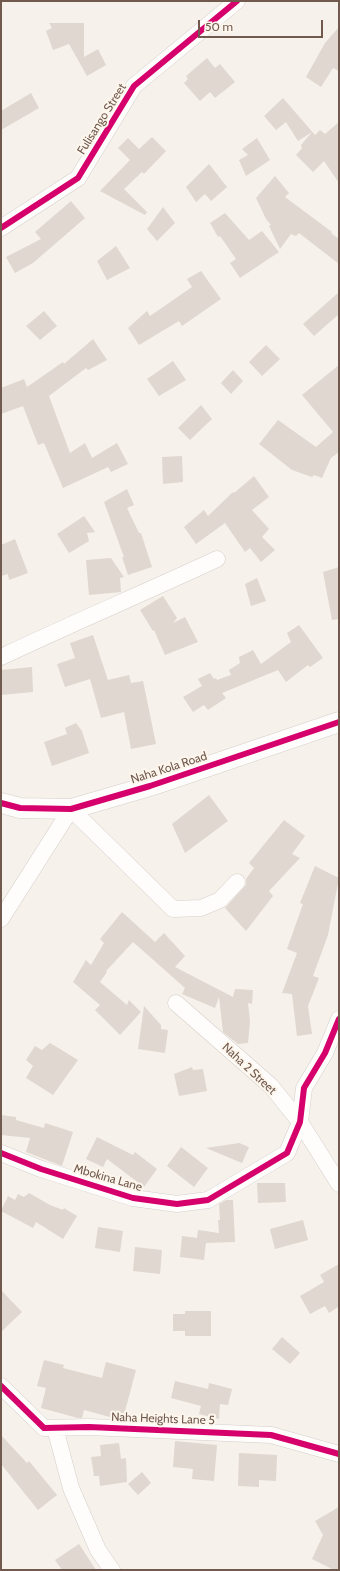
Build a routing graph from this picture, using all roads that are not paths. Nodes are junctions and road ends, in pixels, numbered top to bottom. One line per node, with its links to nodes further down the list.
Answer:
1 (237, 1): 2 (street, Fulisango Street)
2 (1, 228)
3 (217, 559): 4 (street)
4 (1, 657)
5 (339, 723): 7 (street, Naha Kola Road)
6 (1, 803): 7 (street, Naha Kola Road)
7 (71, 809): 8 (street); 9 (street)
8 (237, 882)
9 (1, 919)
10 (176, 1003): 12 (street, Naha 2 Street)
11 (339, 1019): 12 (street, Mbokina Lane)
12 (300, 1122): 13 (street, Mbokina Lane); 14 (street, Naha 2 Street)
13 (1, 1153)
14 (339, 1184)
15 (1, 1386): 16 (street, Naha Heights Lane 5)
16 (55, 1428): 17 (street, Naha Heights Lane 5); 18 (street)
17 (339, 1454)
18 (112, 1570)

